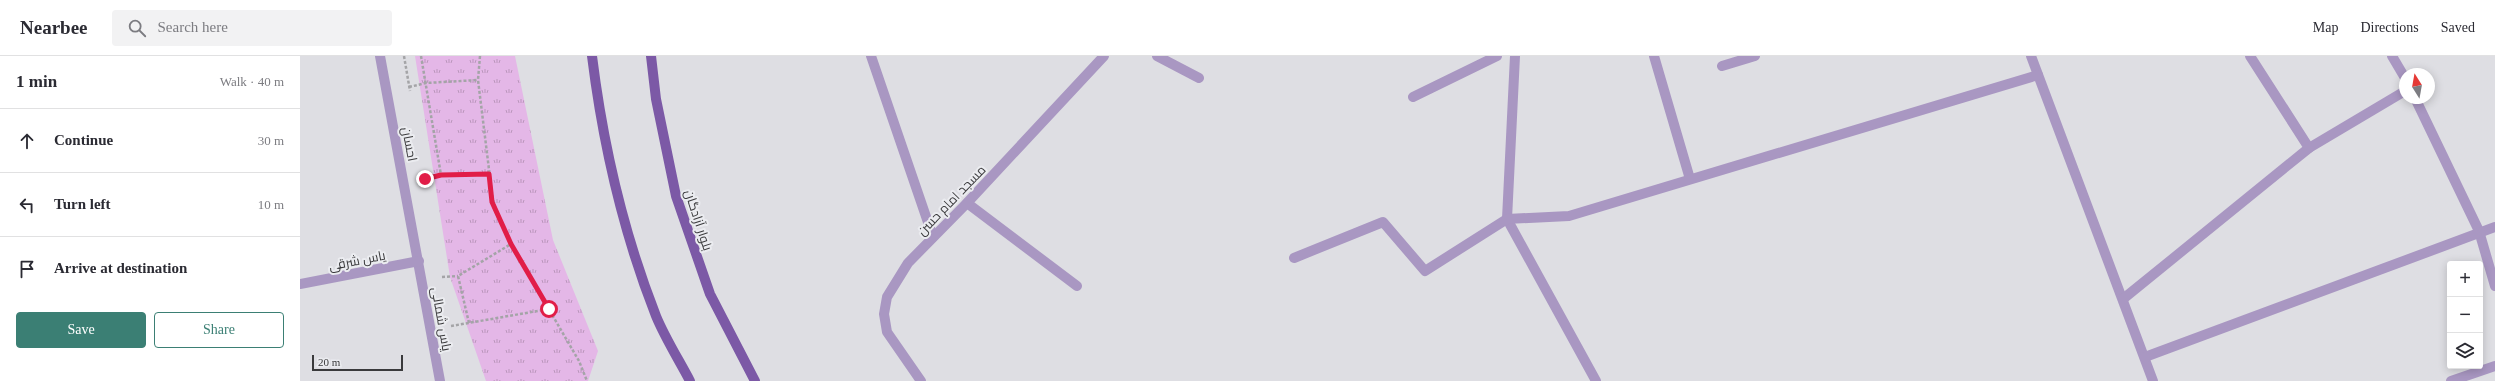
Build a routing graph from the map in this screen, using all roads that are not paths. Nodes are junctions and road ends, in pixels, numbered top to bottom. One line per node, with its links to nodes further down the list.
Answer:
1 (380, 56): 29 (street, احسان)
2 (592, 56): 37 (main road)
3 (651, 56): 38 (main road, بلوار آزادگان)
4 (871, 56): 27 (street)
5 (1104, 56): 23 (street, مسجد امام حسن)
6 (1157, 56): 17 (street)
7 (1496, 56): 19 (street)
8 (1515, 56): 24 (street)
9 (1654, 56): 22 (street)
10 (1754, 56): 14 (street)
11 (2031, 56): 16 (street)
12 (2392, 56): 15 (street)
13 (2253, 57): 21 (street)
14 (1722, 66)
15 (2399, 68)
16 (2038, 75): 22 (street); 33 (street)
17 (1198, 78)
18 (2399, 95): 21 (street)
19 (1413, 97)
20 (2418, 104): 26 (street)
21 (2309, 148): 33 (street)
22 (1690, 180): 24 (street)
23 (967, 203): 27 (street, مسجد امام حسن); 31 (street)
24 (1507, 219): 28 (street); 40 (street)
25 (2495, 227): 26 (street)
26 (2479, 232): 32 (street); 34 (street)
27 (932, 237): 39 (street, مسجد امام حسن)
28 (1294, 258)
29 (419, 261): 30 (street, یاس شرقی); 36 (street, یاس شمالی)
30 (300, 284)
31 (1077, 286)
32 (2495, 286)
33 (2123, 299): 34 (street)
34 (2145, 357): 41 (street)
35 (2495, 366): 42 (street)
36 (440, 381)
37 (690, 381)
38 (755, 381)
39 (921, 381)
40 (1596, 381)
41 (2154, 381)
42 (2451, 381)

